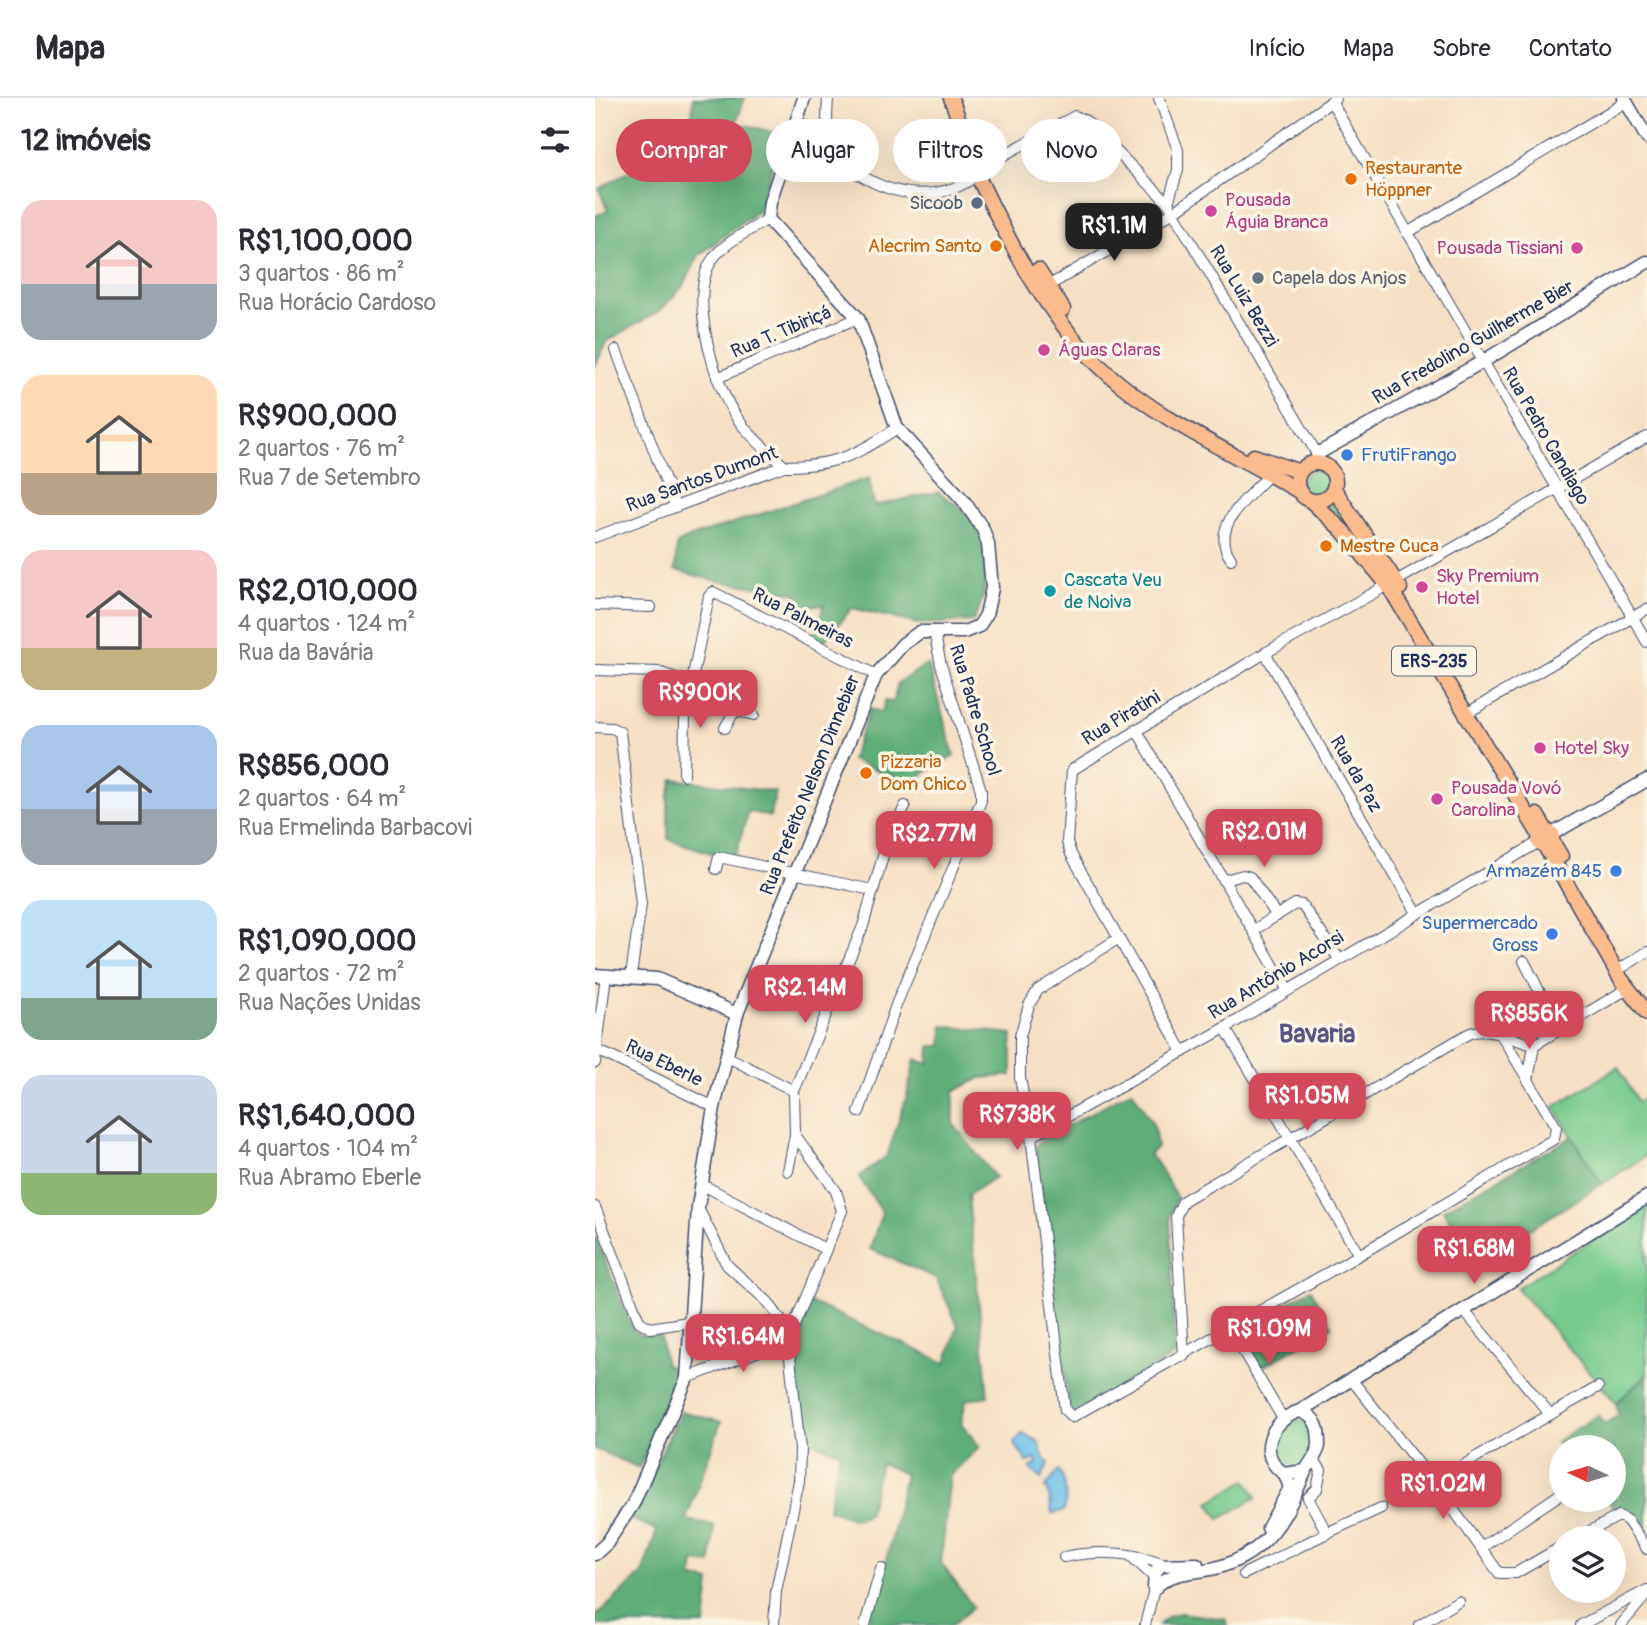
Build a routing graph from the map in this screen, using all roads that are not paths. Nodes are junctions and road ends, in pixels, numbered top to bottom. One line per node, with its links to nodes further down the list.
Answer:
1 (804, 98): 13 (street)
2 (828, 98): 10 (street)
3 (951, 98): 7 (main road, ERS-235)
4 (1159, 98): 12 (street)
5 (1334, 99): 12 (street); 14 (street, Rua Pedro Candiago)
6 (1625, 100): 8 (street); 14 (street)
7 (959, 119)
8 (1647, 138)
9 (1007, 157): 12 (street, Rua Luiz Bezzi)
10 (960, 182)
11 (987, 182): 16 (main road, ERS-235)
12 (1171, 208): 16 (street); 23 (street, Rua Luiz Bezzi)
13 (768, 219): 17 (street, Rua Prefeito Nelson Dinnebier); 20 (street)
14 (1407, 233): 19 (street, Rua Pedro Candiago)
15 (1647, 262): 19 (street, Rua Fredolino Guilherme Bier)
16 (1044, 288): 25 (main road, ERS-235); 26 (main road, ERS-235)
17 (859, 317): 20 (street, Rua T. Tibiriçá); 21 (street, Rua Prefeito Nelson Dinnebier)
18 (616, 350): 30 (street)
19 (1482, 362): 23 (street, Rua Fredolino Guilherme Bier); 28 (street, Rua Pedro Candiago)
20 (717, 378): 24 (street)
21 (897, 428): 24 (street, Rua Santos Dumont); 38 (street, Rua Prefeito Nelson Dinnebier)
22 (1647, 437): 28 (street, Rua Piratini)
23 (1318, 458): 25 (main road); 27 (main road, ERS-235)
24 (783, 466): 30 (street, Rua Santos Dumont)
25 (1300, 472): 29 (main road)
26 (1270, 474): 29 (main road, ERS-235); 32 (street)
27 (1334, 489): 29 (main road); 33 (main road, ERS-235)
28 (1556, 489): 33 (street, Rua Piratini); 37 (street, Rua Pedro Candiago)
29 (1305, 496): 33 (main road, ERS-235)
30 (675, 506): 31 (street, Rua Santos Dumont)
31 (595, 537)
32 (1231, 559)
33 (1392, 583): 40 (street, Rua Piratini); 46 (main road, ERS-235); 55 (main road, ERS-235)
34 (595, 605): 35 (street)
35 (651, 607)
36 (1647, 609): 37 (street)
37 (1633, 617): 39 (street, Rua Pedro Candiago); 46 (street)
38 (934, 631): 42 (street, Rua Prefeito Nelson Dinnebier); 86 (street, Rua Padre School)
39 (1647, 642)
40 (1265, 653): 51 (street, Rua Piratini); 60 (street, Rua da Paz)
41 (595, 670): 43 (street)
42 (876, 675): 43 (street, Rua Palmeiras); 57 (street, Rua Prefeito Nelson Dinnebier)
43 (691, 684): 44 (street); 45 (street)
44 (725, 694)
45 (690, 700): 47 (street); 52 (street)
46 (1474, 709): 55 (main road, ERS-235)
47 (735, 710): 48 (street); 50 (street)
48 (754, 715)
49 (595, 727): 69 (street)
50 (725, 728)
51 (1136, 729): 58 (street); 63 (street, Rua Piratini)
52 (684, 775)
53 (1647, 780): 55 (street, Rua Antônio Acorsi)
54 (905, 806): 59 (street)
55 (1546, 838): 60 (street, Rua Antônio Acorsi); 67 (main road, ERS-235); 71 (main road, ERS-235)
56 (716, 869): 57 (street)
57 (796, 872): 59 (street); 74 (street, Rua Prefeito Nelson Dinnebier)
58 (1225, 880): 61 (street); 62 (street)
59 (872, 890): 84 (street)
60 (1417, 913): 65 (street, Rua Antônio Acorsi)
61 (1277, 916): 62 (street); 65 (street)
62 (1254, 930): 70 (street)
63 (1119, 938): 80 (street, Rua Piratini); 88 (street)
64 (1647, 952): 67 (street)
65 (1339, 959): 70 (street, Rua Antônio Acorsi)
66 (1524, 961): 76 (street)
67 (1622, 967): 72 (main road, ERS-235)
68 (601, 975): 69 (street); 79 (street)
69 (631, 975): 74 (street)
70 (1287, 989): 75 (street, Rua Antônio Acorsi)
71 (1627, 989): 73 (main road, ERS-235); 76 (street)
72 (1647, 1002)
73 (1647, 1013)
74 (737, 1014): 81 (street, Rua Prefeito Nelson Dinnebier)
75 (1225, 1028): 80 (street, Rua Antônio Acorsi); 89 (street)
76 (1558, 1028): 78 (street)
77 (1503, 1038): 78 (street); 83 (street); 89 (street)
78 (1534, 1045): 83 (street)
79 (599, 1051): 82 (street); 85 (street, Rua Eberle)
80 (1184, 1052): 88 (street, Rua Antônio Acorsi)
81 (728, 1057): 84 (street); 85 (street, Rua Prefeito Nelson Dinnebier)
82 (595, 1063)
83 (1528, 1081): 96 (street)
84 (794, 1091): 87 (street)
85 (714, 1107): 91 (street, Rua Prefeito Nelson Dinnebier)
86 (859, 1112)
87 (795, 1135): 90 (street); 95 (street)
88 (1031, 1137): 101 (street)
89 (1291, 1137): 96 (street); 101 (street)
90 (788, 1171)
91 (701, 1184): 94 (street, Rua Prefeito Nelson Dinnebier); 95 (street)
92 (1647, 1197): 97 (street)
93 (595, 1207): 98 (street)
94 (698, 1207): 98 (street, Rua Prefeito Nelson Dinnebier); 100 (street)
95 (825, 1249): 100 (street)
96 (1359, 1255): 99 (street)
97 (1465, 1312): 103 (street); 105 (street)
98 (688, 1322): 102 (street, Rua Prefeito Nelson Dinnebier)
99 (1230, 1329): 101 (street); 107 (street)
100 (787, 1340): 102 (street); 128 (street)
101 (1184, 1356)
102 (687, 1378): 118 (street)
103 (1351, 1380): 106 (street); 111 (street)
104 (1598, 1387): 105 (street)
105 (1550, 1413): 111 (street)
106 (1306, 1414): 107 (street); 108 (street)
107 (1283, 1419): 110 (street)
108 (1314, 1460): 109 (street); 115 (street)
109 (1305, 1471): 110 (street); 125 (street)
110 (1285, 1474): 122 (street)
111 (1435, 1484): 116 (street)
112 (1549, 1503): 116 (street)
113 (1381, 1508): 115 (street)
114 (1598, 1526): 117 (street)
115 (1328, 1533): 124 (street)
116 (1482, 1547): 119 (street)
117 (1647, 1549)
118 (595, 1554)
119 (1549, 1555)
120 (1064, 1557): 121 (street)
121 (1132, 1557): 122 (street); 125 (street)
122 (1165, 1564): 125 (street)
123 (881, 1568): 129 (street)
124 (1244, 1574)
125 (1154, 1583): 130 (street)
126 (1647, 1592): 132 (street); 133 (street)
127 (1458, 1601): 131 (street)
128 (774, 1625)
129 (865, 1625)
130 (1145, 1625)
131 (1419, 1625)
132 (1581, 1625)
133 (1621, 1625)

